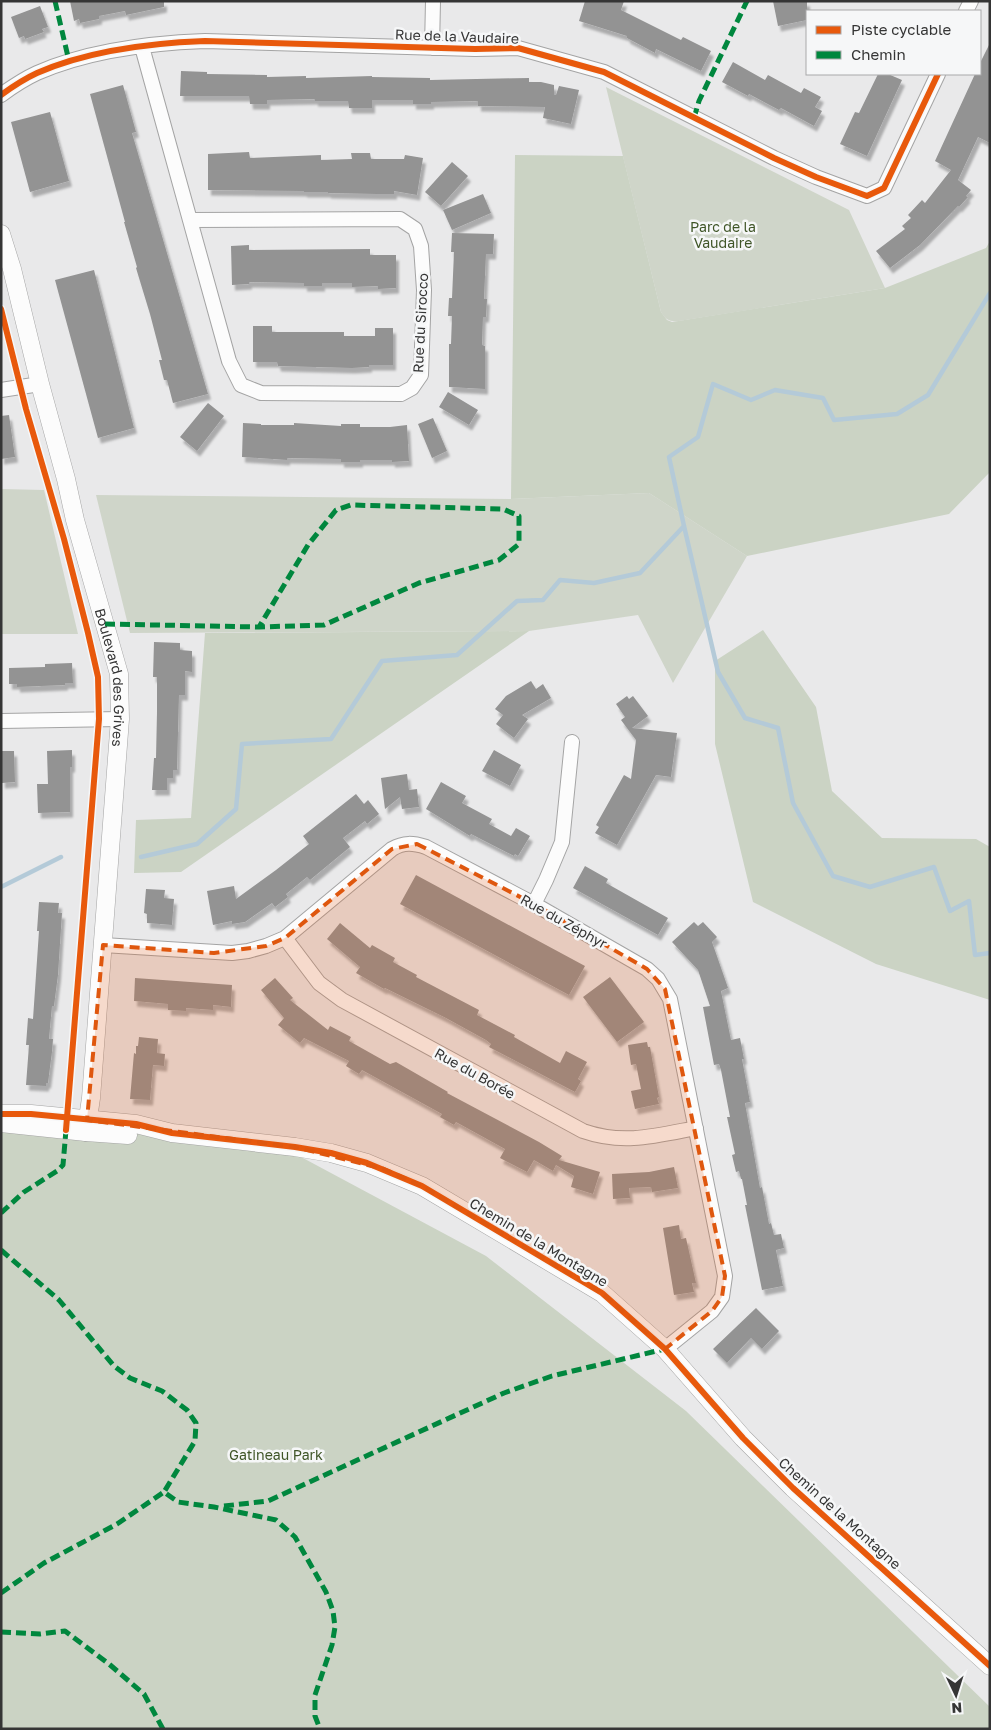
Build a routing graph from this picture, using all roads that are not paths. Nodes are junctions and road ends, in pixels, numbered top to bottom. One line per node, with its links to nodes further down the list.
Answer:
1 (433, 1): 3 (street)
2 (142, 47): 3 (street, Rue de la Vaudaire); 5 (street, Rue de la Vaudaire); 6 (street, Rue du Sirocco)
3 (432, 48): 4 (street, Rue de la Vaudaire)
4 (938, 75)
5 (1, 95)
6 (190, 220): 6 (street, Rue du Sirocco)
7 (1, 234): 8 (street, Boulevard des Grives)
8 (40, 384): 9 (street); 10 (street, Boulevard des Grives)
9 (1, 390)
10 (120, 719): 11 (street); 15 (street, Boulevard des Grives)
11 (1, 721)
12 (572, 742): 13 (street)
13 (534, 904): 14 (street, Rue du Zéphyr); 19 (street, Rue du Zéphyr)
14 (285, 938): 15 (street, Rue du Zéphyr); 19 (street, Rue du Borée)
15 (103, 945): 18 (street, Boulevard des Grives)
16 (1, 1114): 18 (street, Chemin de la Montagne)
17 (1, 1123): 18 (street, Chemin de la Montagne)
18 (86, 1126): 20 (street, Chemin de la Montagne)
19 (696, 1128): 20 (street, Rue du Zéphyr)
20 (666, 1349): 21 (street, Chemin de la Montagne)
21 (990, 1666)

